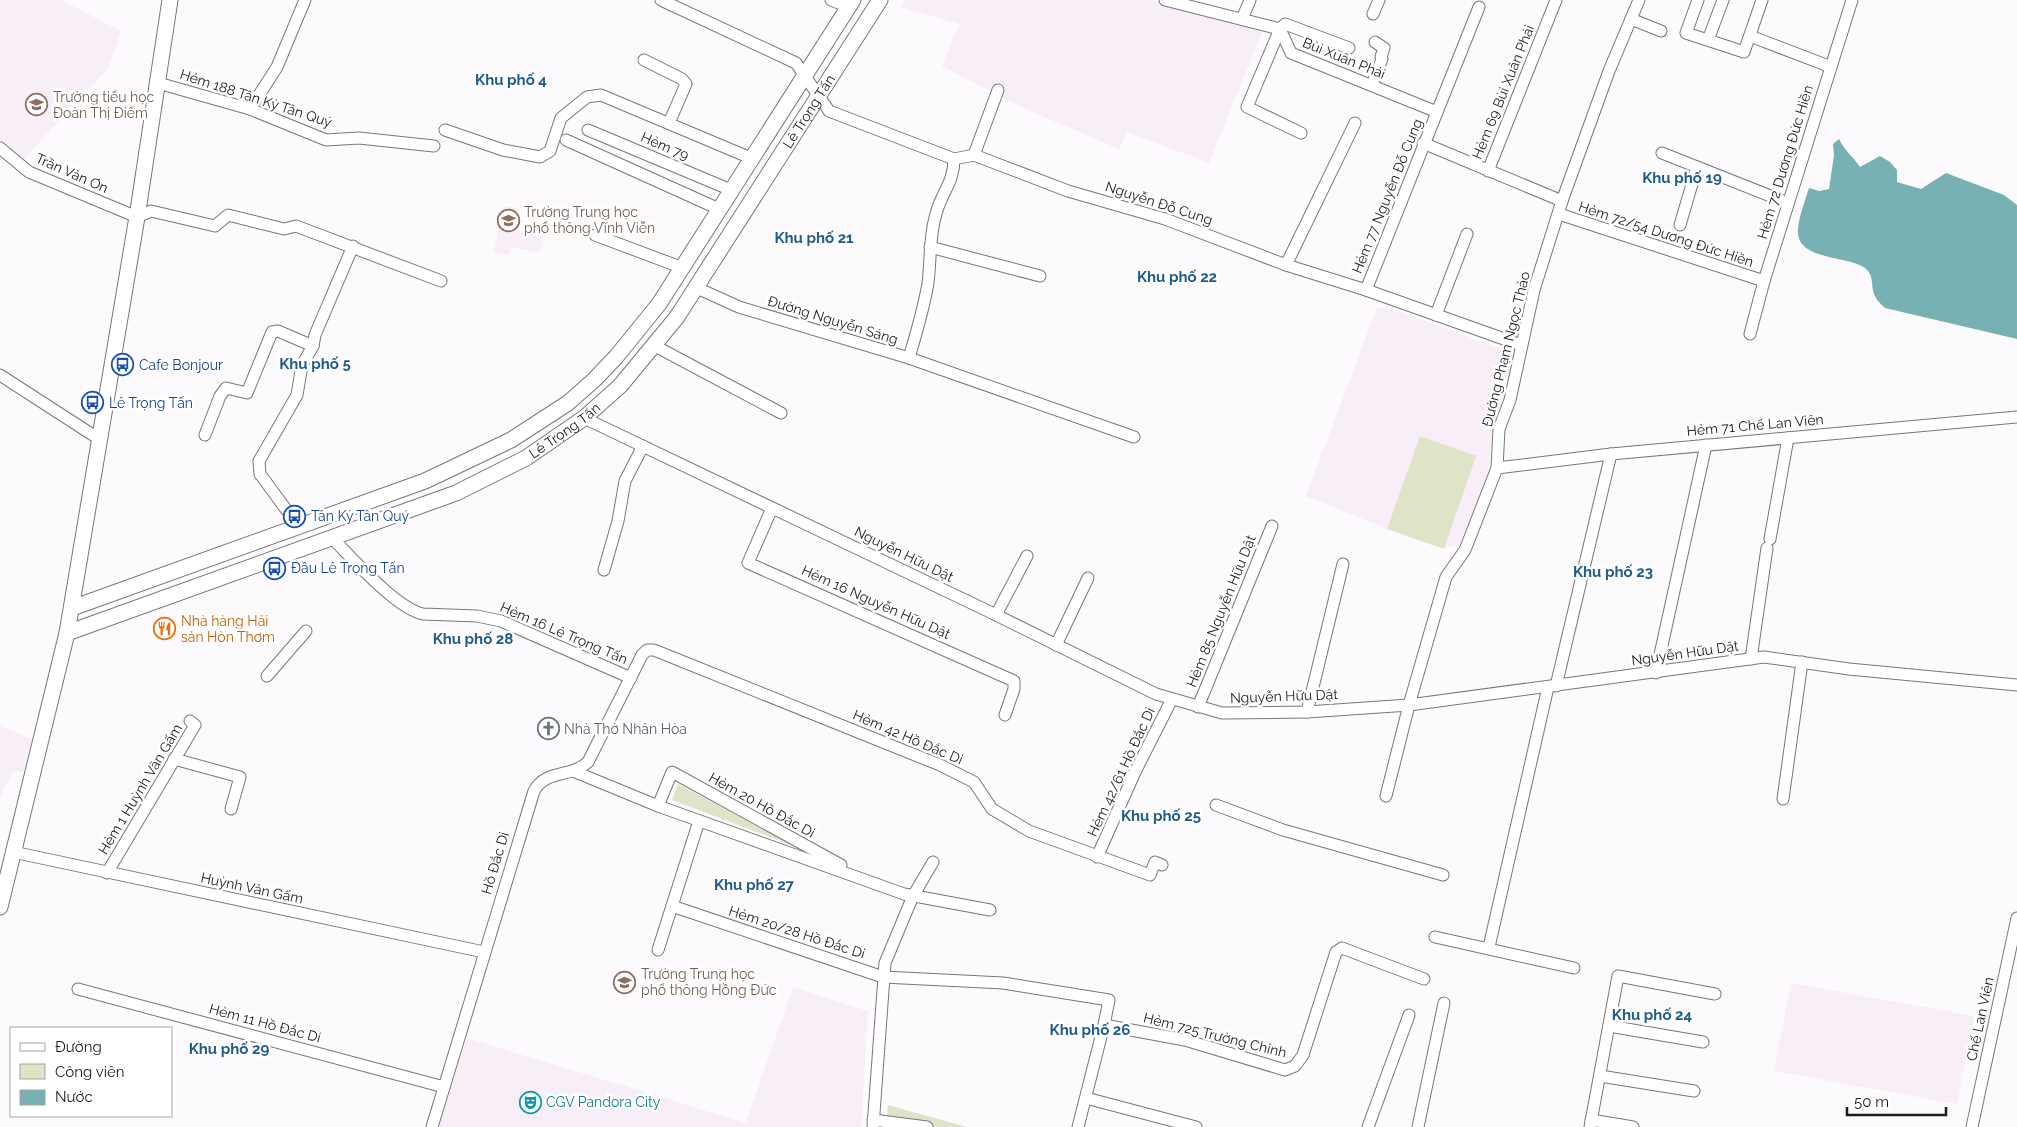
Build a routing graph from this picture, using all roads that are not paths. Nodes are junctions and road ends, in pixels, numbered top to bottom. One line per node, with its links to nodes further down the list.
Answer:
1 (170, 0): 29 (main road)
2 (305, 0): 33 (street)
3 (661, 0): 28 (street)
4 (830, 0): 15 (street)
5 (880, 0): 32 (main road, Lê Trọng Tấn)
6 (1250, 0): 18 (street)
7 (1379, 0): 17 (street)
8 (1556, 0): 49 (street, Hẻm 69 Bùi Xuân Phái)
9 (1639, 0): 19 (street, Đường Phạm Ngọc Thảo)
10 (1698, 0): 23 (street)
11 (1723, 0): 23 (street)
12 (1762, 0): 22 (street)
13 (1852, 0): 27 (street, Hẻm 72 Dương Đức Hiền)
14 (1171, 1): 18 (street)
15 (851, 3): 28 (main road, Lê Trọng Tấn)
16 (1479, 7): 34 (street, Hẻm 77 Nguyễn Đỗ Cung)
17 (1373, 14)
18 (1242, 19): 20 (street)
19 (1631, 19): 21 (street); 51 (street, Đường Phạm Ngọc Thảo)
20 (1280, 29): 25 (street); 30 (street, Bùi Xuân Phái); 39 (street)
21 (1661, 31)
22 (1750, 36): 23 (street); 27 (street)
23 (1708, 40)
24 (1375, 42): 30 (street)
25 (1349, 48)
26 (644, 60): 35 (street)
27 (1831, 67): 52 (street, Hẻm 72 Dương Đức Hiền)
28 (805, 76): 32 (street); 46 (main road, Lê Trọng Tấn)
29 (158, 83): 33 (street, Hẻm 188 Tân Kỳ Tân Quý); 55 (main road)
30 (1372, 86): 34 (street, Bùi Xuân Phái)
31 (998, 90): 45 (street)
32 (819, 97): 47 (street); 66 (main road, Lê Trọng Tấn)
33 (250, 109): 42 (street, Hẻm 188 Tân Kỳ Tân Quý)
34 (1436, 112): 41 (street, Hẻm 77 Nguyễn Đỗ Cung)
35 (669, 123): 37 (street); 46 (street)
36 (1355, 123): 61 (street)
37 (445, 130)
38 (588, 130): 50 (street, Hẻm 79)
39 (1301, 132)
40 (566, 140): 53 (street)
41 (1423, 143): 49 (street); 67 (street, Hẻm 77 Nguyễn Đỗ Cung)
42 (434, 146)
43 (0, 148): 55 (street, Trần Văn Ơn)
44 (1662, 153): 48 (street)
45 (974, 155): 47 (street); 61 (street, Nguyễn Đỗ Cung)
46 (753, 159): 50 (main road, Lê Trọng Tấn)
47 (954, 159): 60 (street, Đường Nguyễn Sáng)
48 (1698, 167): 52 (street); 56 (street)
49 (1488, 171): 51 (street)
50 (731, 190): 53 (main road, Lê Trọng Tấn)
51 (1562, 201): 54 (street, Đường Phạm Ngọc Thảo)
52 (1788, 203): 65 (street, Hẻm 72 Dương Đức Hiền)
53 (720, 209): 62 (main road, Lê Trọng Tấn)
54 (1559, 214): 65 (street, Hẻm 72/54 Dương Đức Hiền); 70 (street, Đường Phạm Ngọc Thảo)
55 (137, 217): 59 (street); 81 (main road)
56 (1680, 225)
57 (594, 234): 62 (street)
58 (1467, 234): 68 (street)
59 (352, 246): 64 (street); 71 (street)
60 (930, 247): 63 (street); 73 (street, Đường Nguyễn Sáng)
61 (1286, 265): 67 (street, Nguyễn Đỗ Cung)
62 (683, 268): 88 (main road, Lê Trọng Tấn)
63 (1040, 276)
64 (441, 280)
65 (1764, 281): 69 (street, Hẻm 72 Dương Đức Hiền)
66 (697, 288): 72 (main road, Lê Trọng Tấn); 73 (street, Đường Nguyễn Sáng)
67 (1366, 290): 68 (street, Nguyễn Đỗ Cung)
68 (1436, 315): 70 (street, Nguyễn Đỗ Cung)
69 (1750, 334)
70 (1521, 345): 85 (street, Đường Phạm Ngọc Thảo)
71 (314, 346): 78 (street); 88 (street)
72 (655, 346): 75 (street); 77 (main road, Lê Trọng Tấn)
73 (909, 358): 79 (street)
74 (0, 375): 81 (street)
75 (781, 414)
76 (2017, 416): 80 (street, Hẻm 71 Chế Lan Viên)
77 (584, 418): 83 (street, Nguyễn Hữu Dật); 89 (main road, Lê Trọng Tấn)
78 (205, 435)
79 (1134, 437)
80 (1788, 438): 82 (street, Hẻm 71 Chế Lan Viên); 100 (street)
81 (99, 439): 94 (main road)
82 (1706, 445): 84 (street, Hẻm 71 Chế Lan Viên); 102 (street)
83 (643, 446): 86 (street, Nguyễn Hữu Dật); 92 (street)
84 (1611, 454): 85 (street, Hẻm 71 Chế Lan Viên); 106 (street)
85 (1497, 468): 108 (street, Đường Phạm Ngọc Thảo)
86 (772, 508): 95 (street, Nguyễn Hữu Dật); 111 (street, Hẻm 16 Nguyễn Hữu Dật)
87 (1272, 526): 109 (street, Hẻm 85 Nguyễn Hữu Dật)
88 (299, 527): 94 (main road, Lê Trọng Tấn)
89 (333, 539): 97 (main road, Lê Trọng Tấn); 104 (street, Hẻm 16 Lê Trọng Tấn)
90 (1026, 556): 95 (street)
91 (1344, 564): 110 (street)
92 (604, 570)
93 (1088, 578): 98 (street)
94 (72, 608): 97 (main road)
95 (996, 615): 98 (street, Nguyễn Hữu Dật)
96 (306, 631): 103 (street)
97 (67, 633): 121 (main road)
98 (1056, 645): 107 (street, Nguyễn Hữu Dật)
99 (647, 650): 104 (street, Hồ Đắc Di); 122 (street, Hẻm 42 Hồ Đắc Di)
100 (1750, 659): 101 (street, Nguyễn Hữu Dật); 102 (street, Nguyễn Hữu Dật)
101 (1802, 662): 105 (street, Nguyễn Hữu Dật); 116 (street)
102 (1656, 673): 106 (street, Nguyễn Hữu Dật)
103 (267, 676)
104 (631, 678): 114 (street, Hồ Đắc Di)
105 (2017, 685)
106 (1552, 687): 108 (street, Nguyễn Hữu Dật); 134 (street)
107 (1172, 699): 109 (street, Nguyễn Hữu Dật); 122 (street, Hẻm 42/61 Hồ Đắc Di)
108 (1409, 705): 110 (street, Nguyễn Hữu Dật); 115 (street, Đường Phạm Ngọc Thảo)
109 (1198, 707): 110 (street, Nguyễn Hữu Dật)
110 (1307, 712)
111 (1004, 715)
112 (190, 721): 113 (street, Hẻm 1 Huỳnh Văn Gấm)
113 (174, 759): 119 (street); 125 (street, Hẻm 1 Huỳnh Văn Gấm)
114 (573, 771): 117 (street, Hẻm 20 Hồ Đắc Di); 136 (street, Hồ Đắc Di)
115 (1386, 796)
116 (1783, 799)
117 (658, 806): 120 (street, Hẻm 20 Hồ Đắc Di); 127 (street, Hẻm 20 Hồ Đắc Di)
118 (1216, 806): 126 (street)
119 (231, 809)
120 (699, 821): 127 (street, Hẻm 20 Hồ Đắc Di); 129 (street)
121 (13, 852): 125 (street, Huỳnh Văn Gấm); 130 (main road)
122 (1097, 857): 124 (street, Hẻm 42 Hồ Đắc Di)
123 (933, 862): 128 (street)
124 (1162, 865)
125 (107, 873): 136 (street, Huỳnh Văn Gấm)
126 (1443, 875)
127 (870, 882): 128 (street, Hẻm 20 Hồ Đắc Di)
128 (912, 896): 131 (street, Hẻm 20 Hồ Đắc Di); 138 (street)
129 (672, 906): 135 (street); 138 (street, Hẻm 20/28 Hồ Đắc Di)
130 (0, 907)
131 (990, 910)
132 (2017, 918): 160 (street, Chế Lan Viên)
133 (1436, 937): 134 (street)
134 (1489, 947): 137 (street)
135 (658, 950)
136 (484, 952): 148 (street, Hồ Đắc Di)
137 (1574, 968)
138 (883, 976): 144 (street); 151 (street)
139 (1424, 979): 144 (street, Hẻm 725 Trường Chinh)
140 (78, 988): 148 (street, Hẻm 11 Hồ Đắc Di)
141 (1715, 994): 145 (street)
142 (1444, 1003): 158 (street)
143 (1409, 1015): 157 (street)
144 (1104, 1025): 150 (street)
145 (1609, 1026): 146 (street); 147 (street)
146 (1703, 1042)
147 (1600, 1076): 149 (street); 152 (street)
148 (444, 1087): 153 (street, Hồ Đắc Di)
149 (1694, 1091)
150 (1086, 1098): 155 (street); 156 (street)
151 (873, 1124): 154 (street)
152 (1591, 1124): 159 (street)
153 (432, 1127)
154 (927, 1127)
155 (1078, 1127)
156 (1196, 1127)
157 (1368, 1127)
158 (1418, 1127)
159 (1633, 1127)
160 (1972, 1127)

